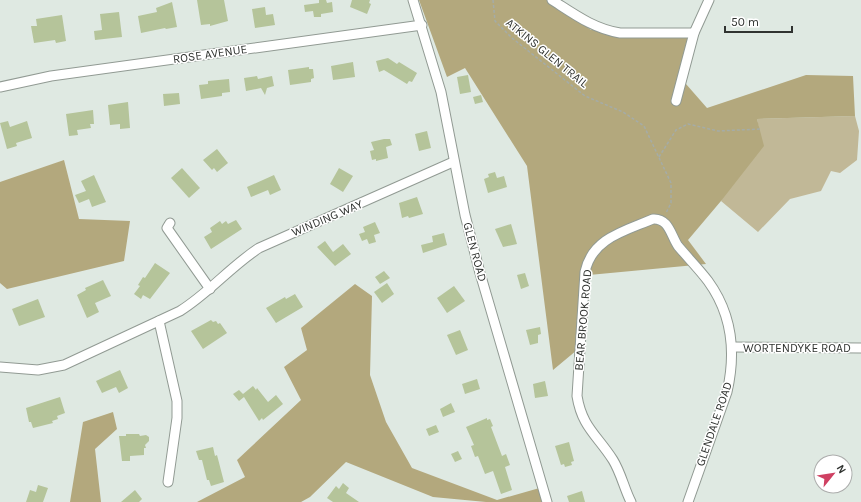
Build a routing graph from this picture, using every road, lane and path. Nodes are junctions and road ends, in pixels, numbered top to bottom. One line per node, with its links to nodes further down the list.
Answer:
1 (413, 0): 5 (street, GLEN ROAD)
2 (493, 0): 10 (path, ATKINS GLEN TRAIL)
3 (552, 0): 6 (street)
4 (709, 0): 6 (street)
5 (422, 25): 7 (street, ROSE AVENUE); 11 (street, GLEN ROAD)
6 (694, 33): 8 (street)
7 (0, 87)
8 (676, 101)
9 (760, 129): 10 (path)
10 (659, 157): 12 (path, ATKINS GLEN TRAIL)
11 (454, 162): 14 (street, WINDING WAY); 20 (street, GLEN ROAD)
12 (663, 220): 16 (street, GLENDALE ROAD); 21 (street, BEAR BROOK ROAD)
13 (170, 223): 14 (street)
14 (210, 289): 15 (street, WINDING WAY)
15 (159, 322): 18 (street, WINDING WAY); 19 (street)
16 (732, 347): 17 (street, WORTENDYKE ROAD); 22 (street, GLENDALE ROAD)
17 (861, 348)
18 (0, 369)
19 (168, 482)
20 (547, 502)
21 (631, 502)
22 (688, 502)

